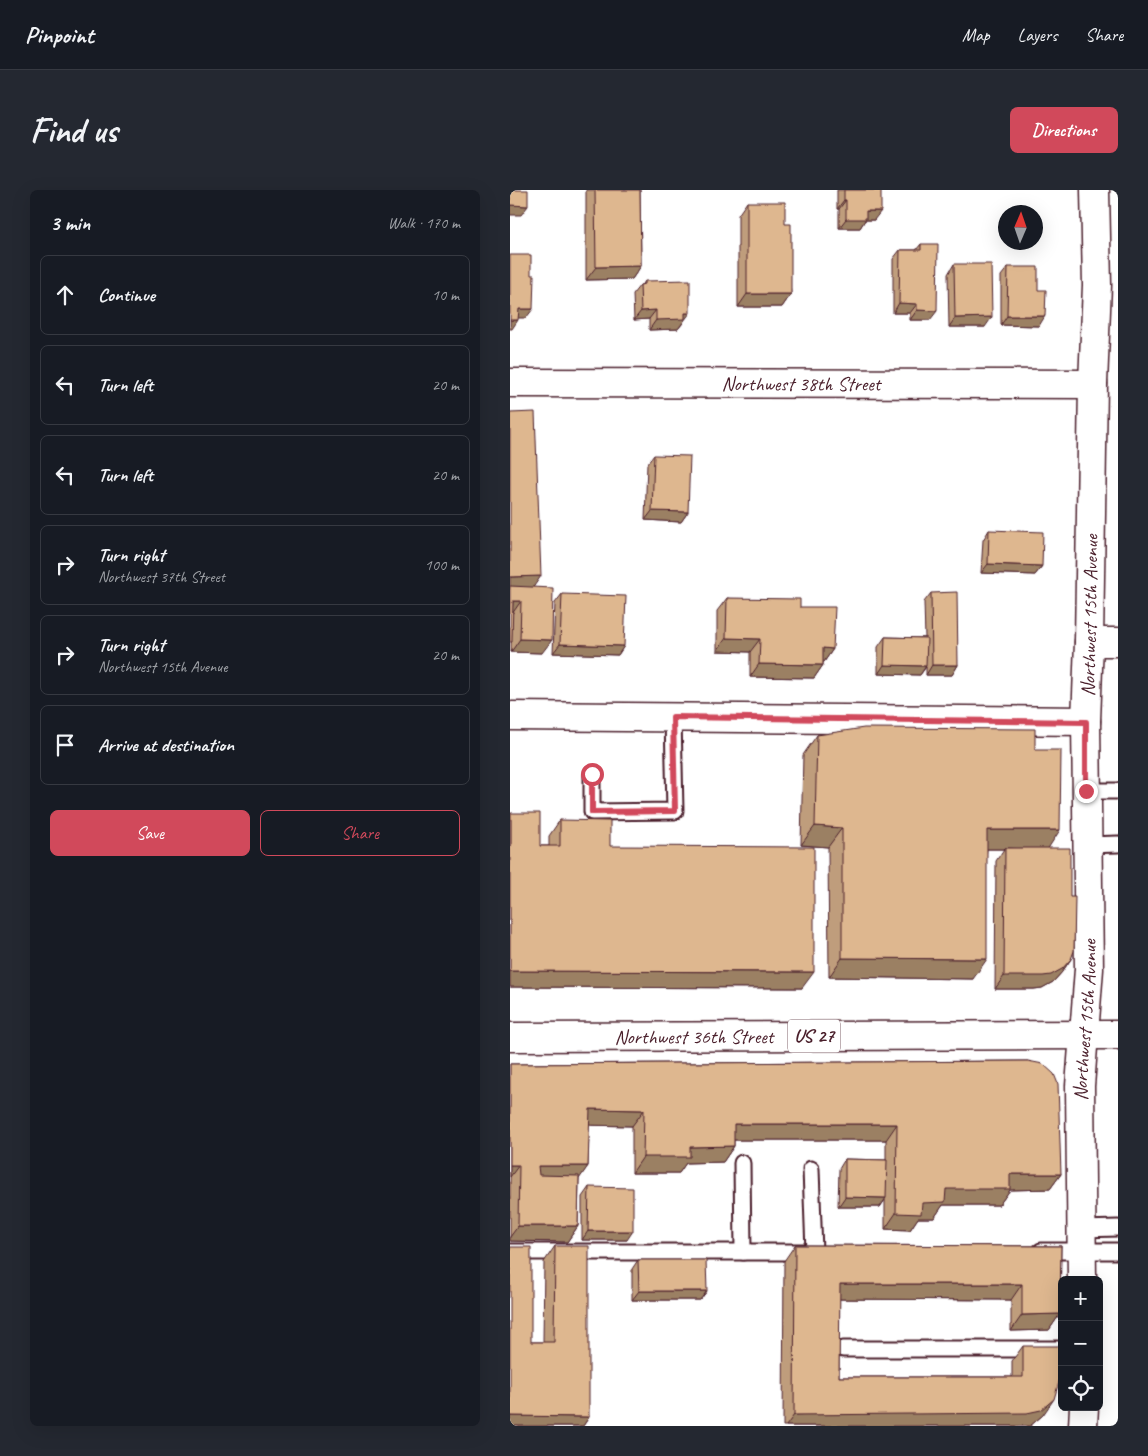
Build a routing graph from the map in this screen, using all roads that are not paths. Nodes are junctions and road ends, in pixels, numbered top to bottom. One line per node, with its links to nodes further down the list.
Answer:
1 (1095, 190): 2 (street, Northwest 15th Avenue)
2 (1108, 284): 4 (street, Northwest 15th Avenue)
3 (510, 383): 4 (street, Northwest 38th Street)
4 (1093, 384): 5 (street, Northwest 15th Avenue)
5 (1089, 642): 6 (street); 9 (street, Northwest 15th Avenue)
6 (1118, 642)
7 (510, 716): 8 (street)
8 (673, 717): 9 (street); 10 (lane)
9 (1086, 722): 11 (street, Northwest 15th Avenue)
10 (592, 774)
11 (1086, 791): 12 (lane); 14 (street, Northwest 15th Avenue)
12 (1118, 791)
13 (1118, 844): 14 (lane)
14 (1087, 845): 15 (street, Northwest 15th Avenue)
15 (1084, 1036): 16 (street, Northwest 36th Street / US 27); 17 (street, Northwest 36th Street / US 27); 21 (street, Northwest 15th Avenue)
16 (1118, 1036)
17 (510, 1037)
18 (742, 1164): 25 (lane)
19 (811, 1169): 25 (lane)
20 (1118, 1228): 21 (lane)
21 (1082, 1240): 22 (lane); 23 (lane); 26 (street, Northwest 15th Avenue)
22 (1022, 1251)
23 (1118, 1251)
24 (510, 1252): 25 (lane)
25 (743, 1252)
26 (1082, 1276)
27 (843, 1348): 28 (lane)
28 (1058, 1349)
29 (1084, 1411): 30 (street)
30 (1083, 1426)

